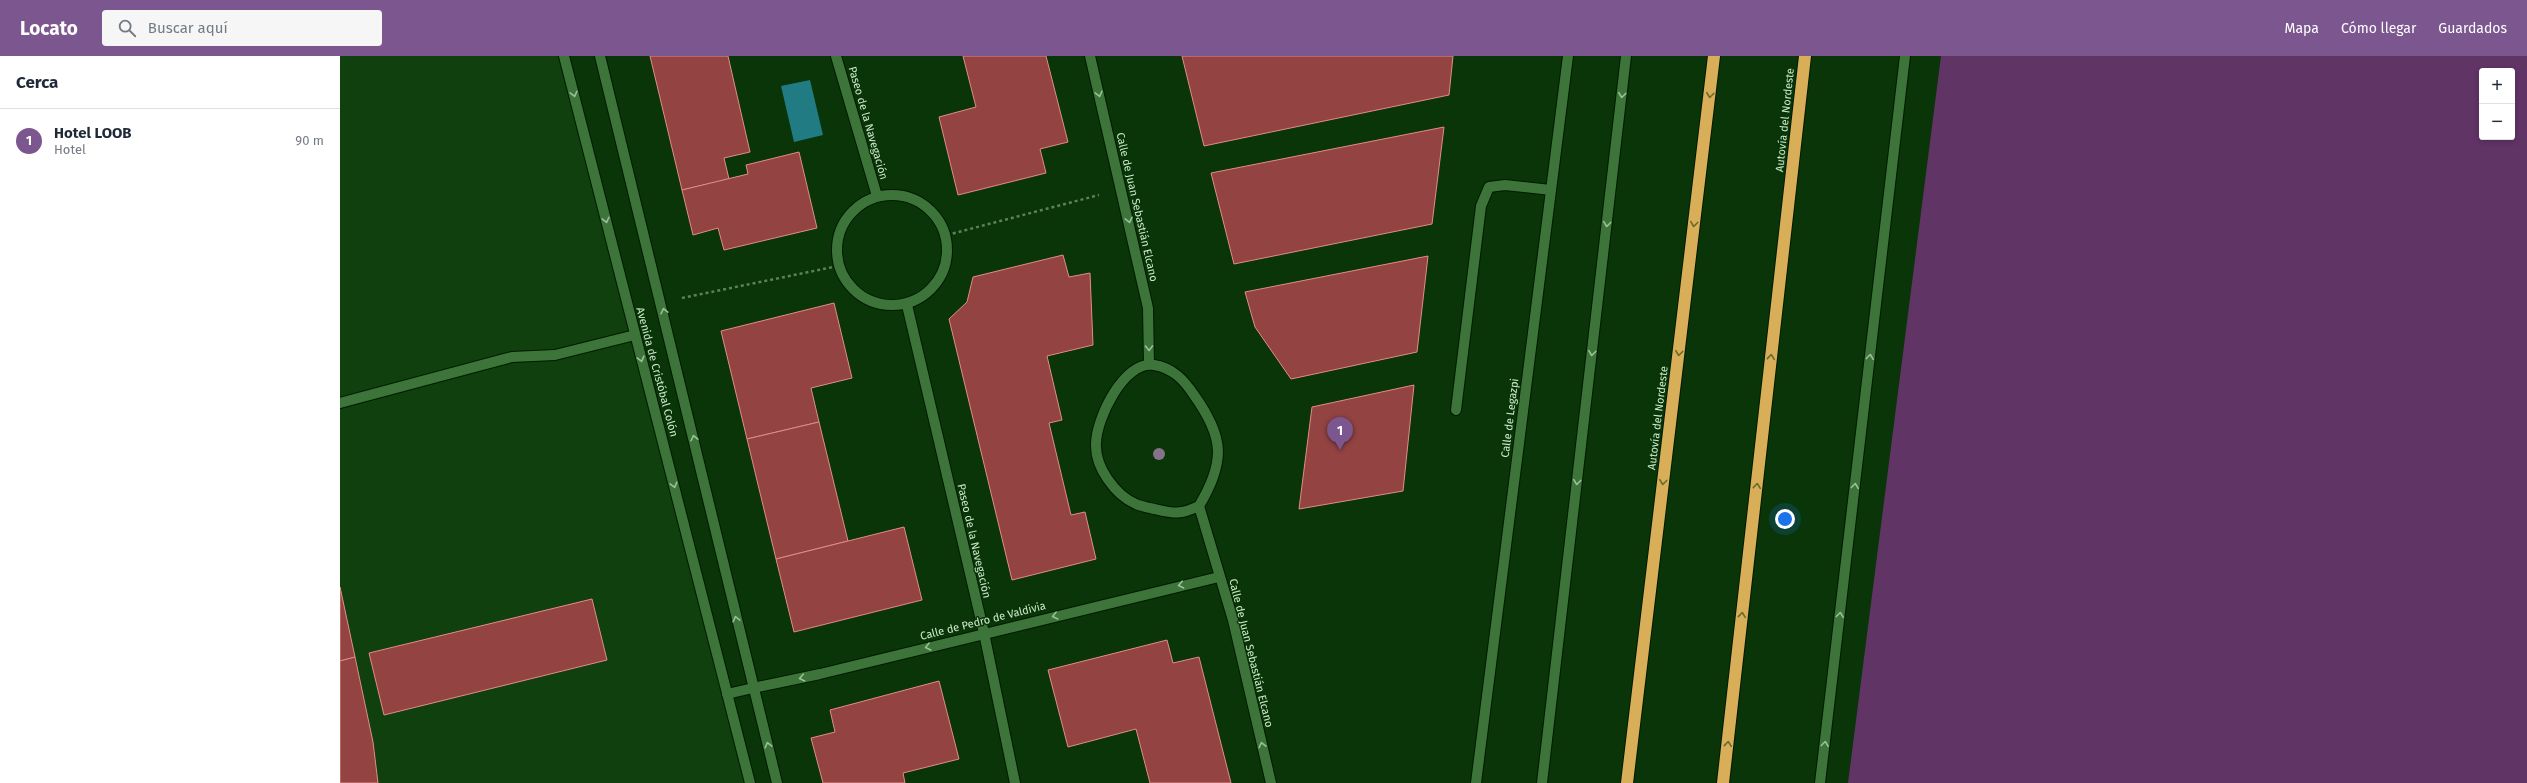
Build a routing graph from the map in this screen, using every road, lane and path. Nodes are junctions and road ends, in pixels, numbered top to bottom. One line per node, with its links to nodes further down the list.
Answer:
1 (564, 56): 17 (street, Avenida de Cristóbal Colón, one-way to 17)
2 (600, 56): 15 (street, Avenida de Cristóbal Colón)
3 (836, 56): 12 (street, Paseo de la Navegación)
4 (1090, 56): 10 (street, Calle de Juan Sebastián Elcano, one-way to 10)
5 (1568, 56): 11 (street, Calle de Legazpi)
6 (1626, 56): 31 (street, one-way to 31)
7 (1714, 56): 32 (highway, Autovía del Nordeste, one-way to 32)
8 (1805, 56): 33 (highway, Autovía del Nordeste, one-way to 8)
9 (1905, 56): 34 (street, one-way to 9)
10 (1122, 189): 13 (path); 18 (street, Calle de Juan Sebastián Elcano, one-way to 18)
11 (1551, 190): 20 (street); 30 (street, Calle de Legazpi)
12 (877, 196): 13 (street, Paseo de la Navegación); 14 (street, Paseo de la Navegación)
13 (947, 234): 16 (street)
14 (838, 266): 15 (path); 16 (street)
15 (662, 303): 24 (street, Avenida de Cristóbal Colón, one-way to 15)
16 (907, 305): 23 (street, Paseo de la Navegación)
17 (635, 335): 19 (street); 25 (street, Avenida de Cristóbal Colón, one-way to 25)
18 (1150, 364): 21 (street); 21 (street)
19 (340, 403)
20 (1456, 410)
21 (1200, 506): 22 (street, Calle de Juan Sebastián Elcano)
22 (1219, 577): 23 (street, Calle de Pedro de Valdivia, one-way to 23); 29 (street, Calle de Juan Sebastián Elcano, one-way to 22)
23 (984, 634): 24 (street, Calle de Pedro de Valdivia, one-way to 24); 28 (street, Paseo de la Navegación)
24 (753, 688): 25 (street); 27 (street, Avenida de Cristóbal Colón, one-way to 24)
25 (727, 694): 26 (street, Avenida de Cristóbal Colón)
26 (750, 783)
27 (777, 783)
28 (1015, 783)
29 (1271, 783)
30 (1476, 783)
31 (1542, 783)
32 (1628, 783)
33 (1723, 783)
34 (1820, 783)

